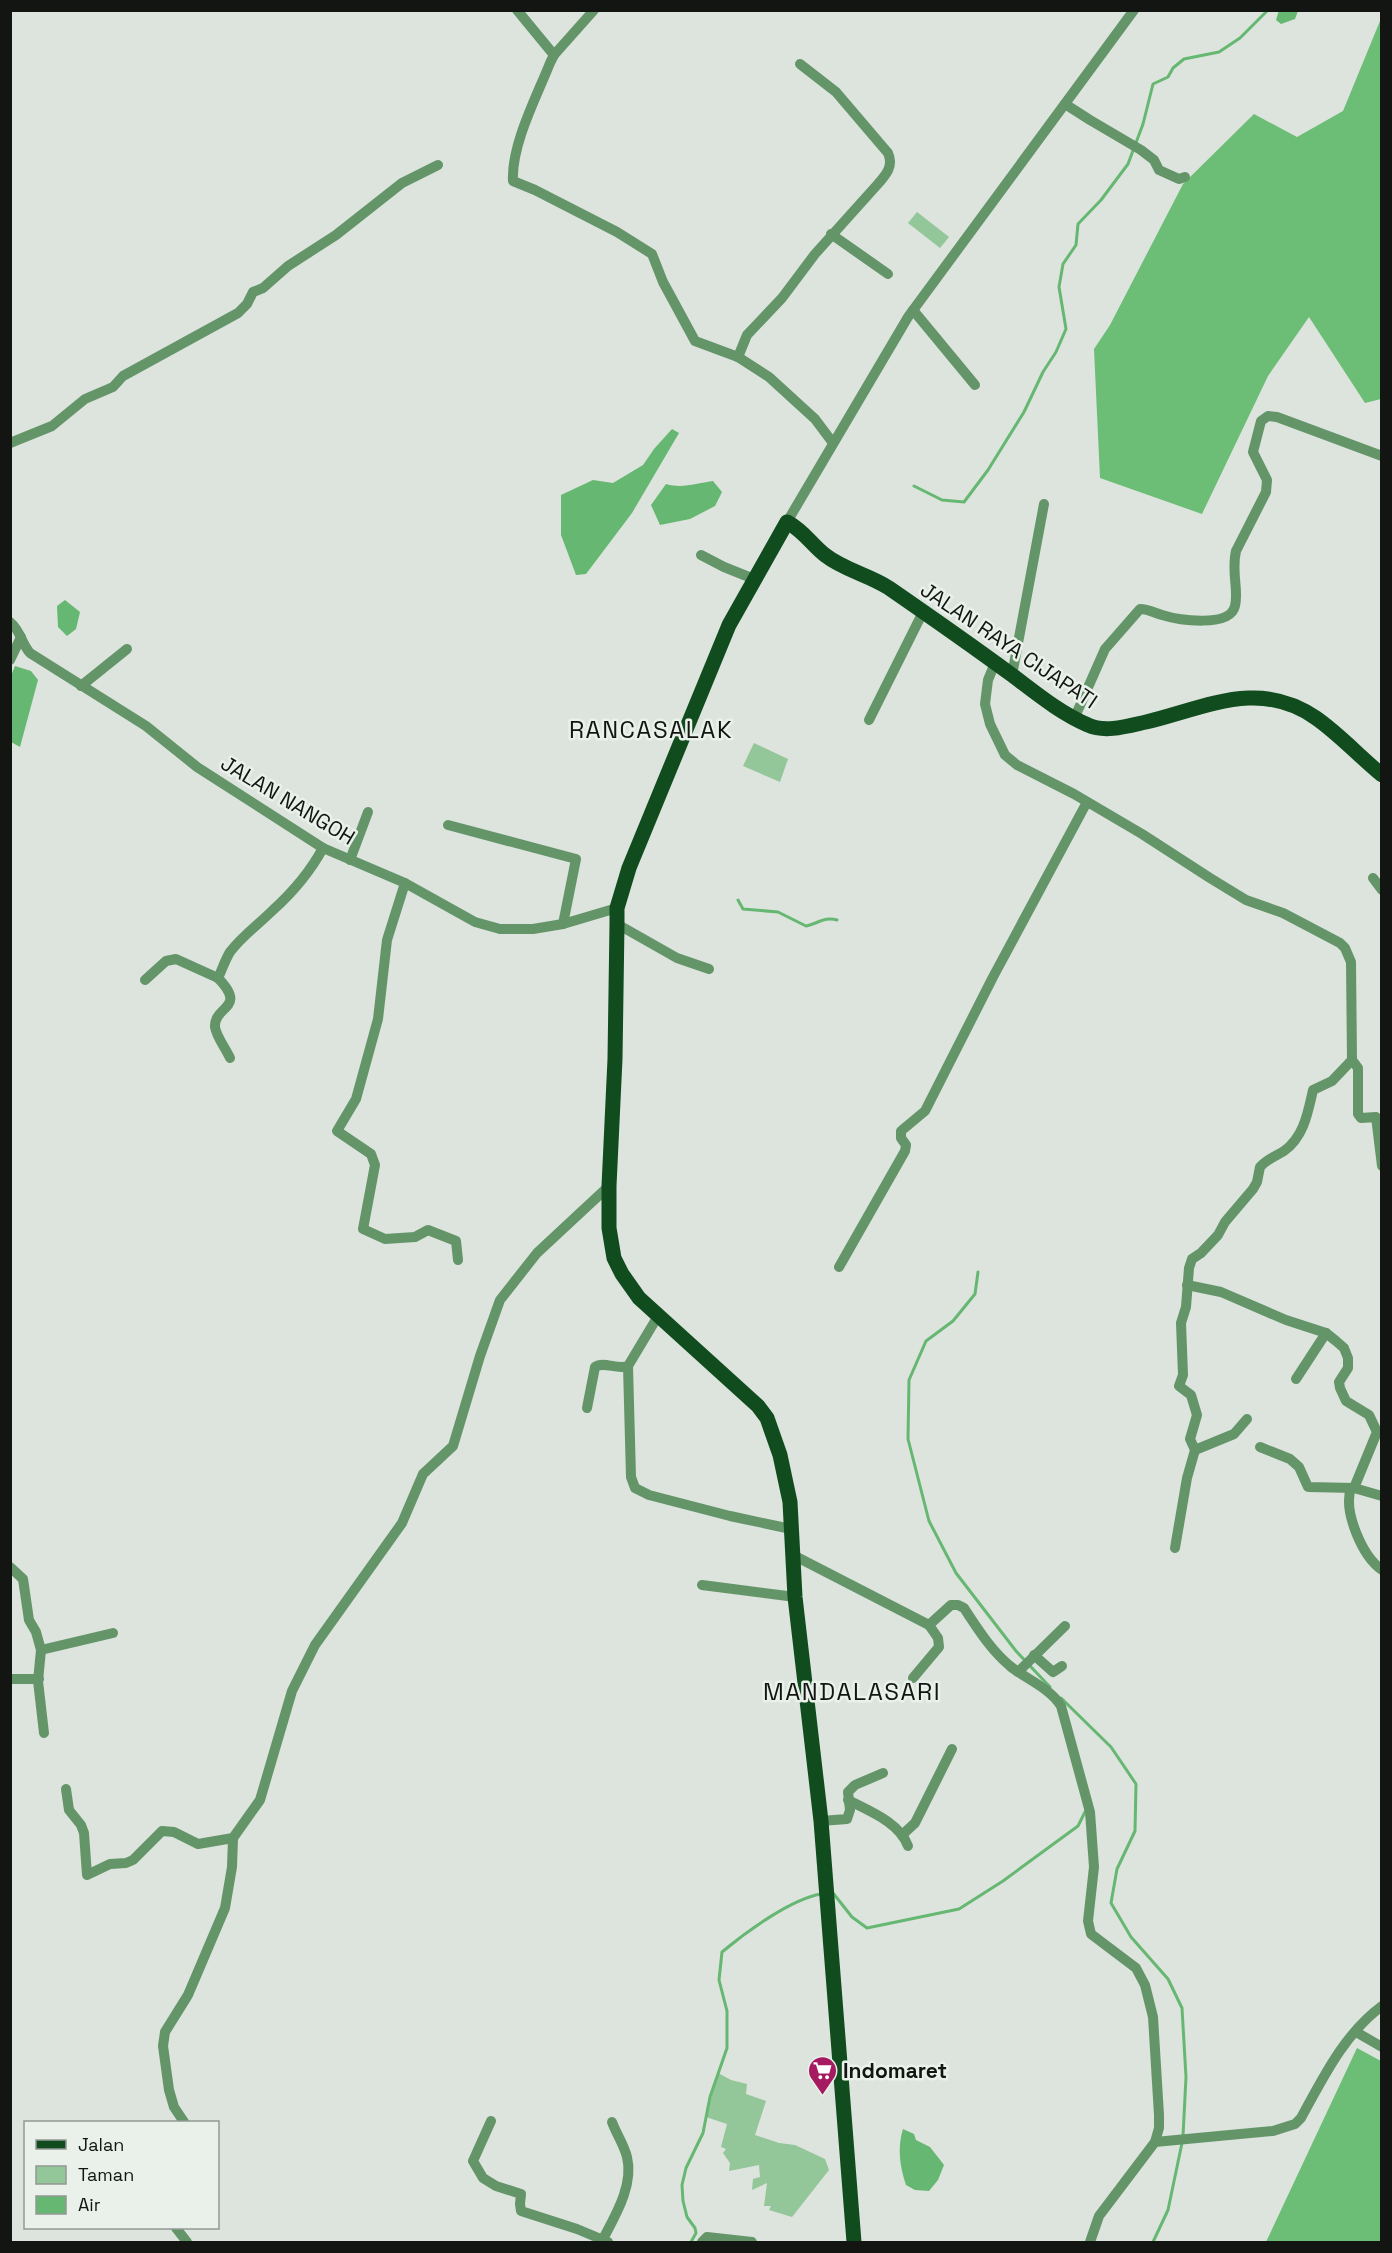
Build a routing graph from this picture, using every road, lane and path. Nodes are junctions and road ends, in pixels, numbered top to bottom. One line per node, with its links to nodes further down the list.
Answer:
1 (517, 10): 4 (street)
2 (594, 10): 4 (street)
3 (1134, 10): 6 (street)
4 (554, 55): 12 (street)
5 (800, 64): 9 (street)
6 (1065, 104): 8 (street); 11 (street)
7 (438, 165): 14 (street)
8 (1185, 177)
9 (831, 234): 10 (street); 12 (street)
10 (888, 274)
11 (913, 310): 13 (street); 15 (street)
12 (738, 357): 15 (street)
13 (975, 386)
14 (10, 443)
15 (833, 443): 18 (street)
16 (1382, 456): 29 (street)
17 (1044, 504): 27 (street)
18 (787, 522): 20 (main road); 21 (main road, JALAN RAYA CIJAPATI)
19 (701, 555): 20 (street)
20 (754, 579): 40 (main road)
21 (920, 618): 26 (main road, JALAN RAYA CIJAPATI); 30 (street)
22 (10, 622): 23 (street, JALAN NANGOH)
23 (21, 637): 25 (street); 28 (street, JALAN NANGOH)
24 (127, 649): 28 (street)
25 (10, 660)
26 (995, 663): 27 (main road, JALAN RAYA CIJAPATI); 32 (street)
27 (1012, 675): 29 (main road, JALAN RAYA CIJAPATI)
28 (81, 686): 35 (street, JALAN NANGOH)
29 (1074, 719): 31 (main road, JALAN RAYA CIJAPATI)
30 (869, 720)
31 (1382, 775)
32 (1087, 802): 47 (street); 52 (street)
33 (368, 812): 36 (street)
34 (448, 825): 41 (street)
35 (323, 848): 36 (street, JALAN NANGOH); 44 (street)
36 (350, 860): 38 (street, JALAN NANGOH)
37 (1373, 878): 39 (street)
38 (405, 882): 41 (street, JALAN NANGOH); 51 (street)
39 (1382, 890)
40 (617, 908): 41 (street, JALAN NANGOH); 42 (main road)
41 (563, 924)
42 (616, 924): 43 (street); 50 (main road)
43 (709, 969)
44 (218, 978): 45 (street); 46 (street)
45 (145, 980)
46 (230, 1058)
47 (1352, 1060): 48 (street); 53 (street)
48 (1379, 1117): 49 (street)
49 (1382, 1166)
50 (609, 1186): 54 (main road); 88 (street)
51 (458, 1260)
52 (838, 1267)
53 (1187, 1285): 55 (street); 61 (street)
54 (658, 1316): 56 (street); 64 (main road)
55 (1326, 1333): 57 (street); 62 (street)
56 (628, 1366): 58 (street); 64 (street)
57 (1296, 1379)
58 (587, 1408)
59 (1247, 1419): 61 (street)
60 (1260, 1447): 62 (street)
61 (1195, 1450): 65 (street)
62 (1352, 1488): 63 (street); 68 (street)
63 (1382, 1496)
64 (791, 1529): 66 (main road)
65 (1175, 1548)
66 (792, 1554): 70 (main road); 71 (street)
67 (10, 1567): 74 (street)
68 (1382, 1570)
69 (702, 1585): 70 (street)
70 (795, 1596): 86 (main road)
71 (929, 1625): 77 (street); 78 (street)
72 (1065, 1626): 75 (street)
73 (113, 1633): 74 (street)
74 (41, 1650): 80 (street)
75 (1034, 1657): 76 (street); 77 (street)
76 (1062, 1666)
77 (1020, 1669): 96 (street)
78 (913, 1678)
79 (10, 1679): 80 (street)
80 (39, 1679): 81 (street)
81 (44, 1733)
82 (952, 1749): 87 (street)
83 (883, 1773): 85 (street)
84 (66, 1789): 88 (street)
85 (848, 1800): 86 (street); 87 (street)
86 (821, 1821): 102 (main road)
87 (902, 1835): 89 (street)
88 (233, 1838): 93 (street)
89 (908, 1846)
90 (1382, 2006): 91 (street)
91 (1356, 2032): 92 (street); 96 (street)
92 (1382, 2047)
93 (183, 2121)
94 (491, 2121): 98 (street)
95 (612, 2122): 98 (street)
96 (1155, 2142): 103 (street)
97 (177, 2229): 99 (street)
98 (606, 2241)
99 (187, 2242)
100 (702, 2242): 101 (street)
101 (752, 2242)
102 (854, 2242)
103 (1090, 2242)

